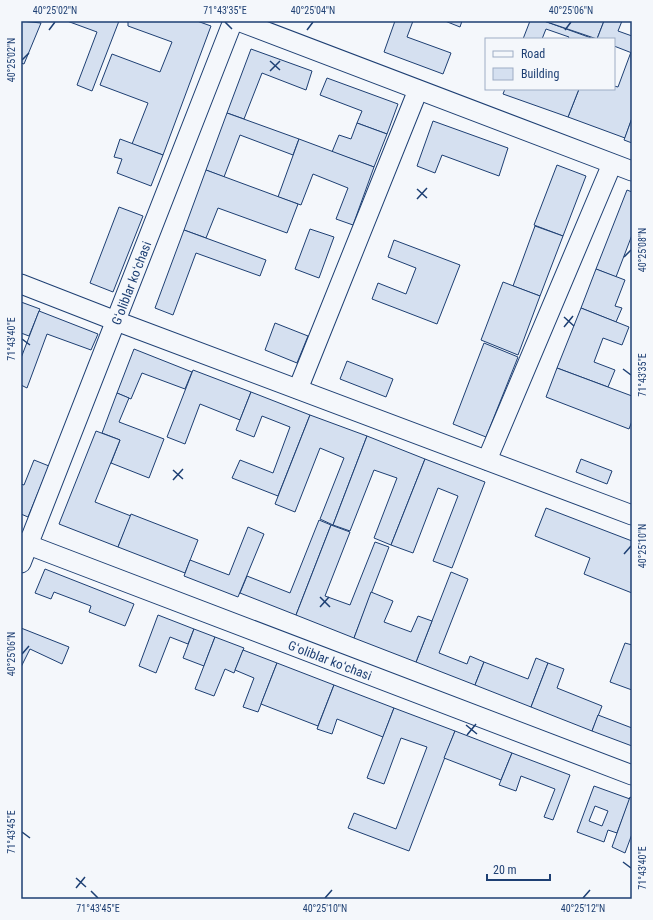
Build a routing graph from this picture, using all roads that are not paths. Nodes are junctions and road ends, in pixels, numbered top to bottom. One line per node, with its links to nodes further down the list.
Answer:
1 (233, 21): 7 (street, Gʻoliblar koʻchasi)
2 (238, 21): 3 (street)
3 (418, 90): 4 (street); 8 (street)
4 (612, 164): 5 (street); 9 (street)
5 (632, 171)
6 (21, 284): 7 (street)
7 (116, 321): 8 (street); 11 (street, Gʻoliblar koʻchasi)
8 (298, 389): 9 (street)
9 (487, 460): 10 (street)
10 (632, 515)
11 (25, 544): 12 (street, Gʻoliblar koʻchasi); 13 (street, Gʻoliblar koʻchasi)
12 (21, 563)
13 (632, 775)

